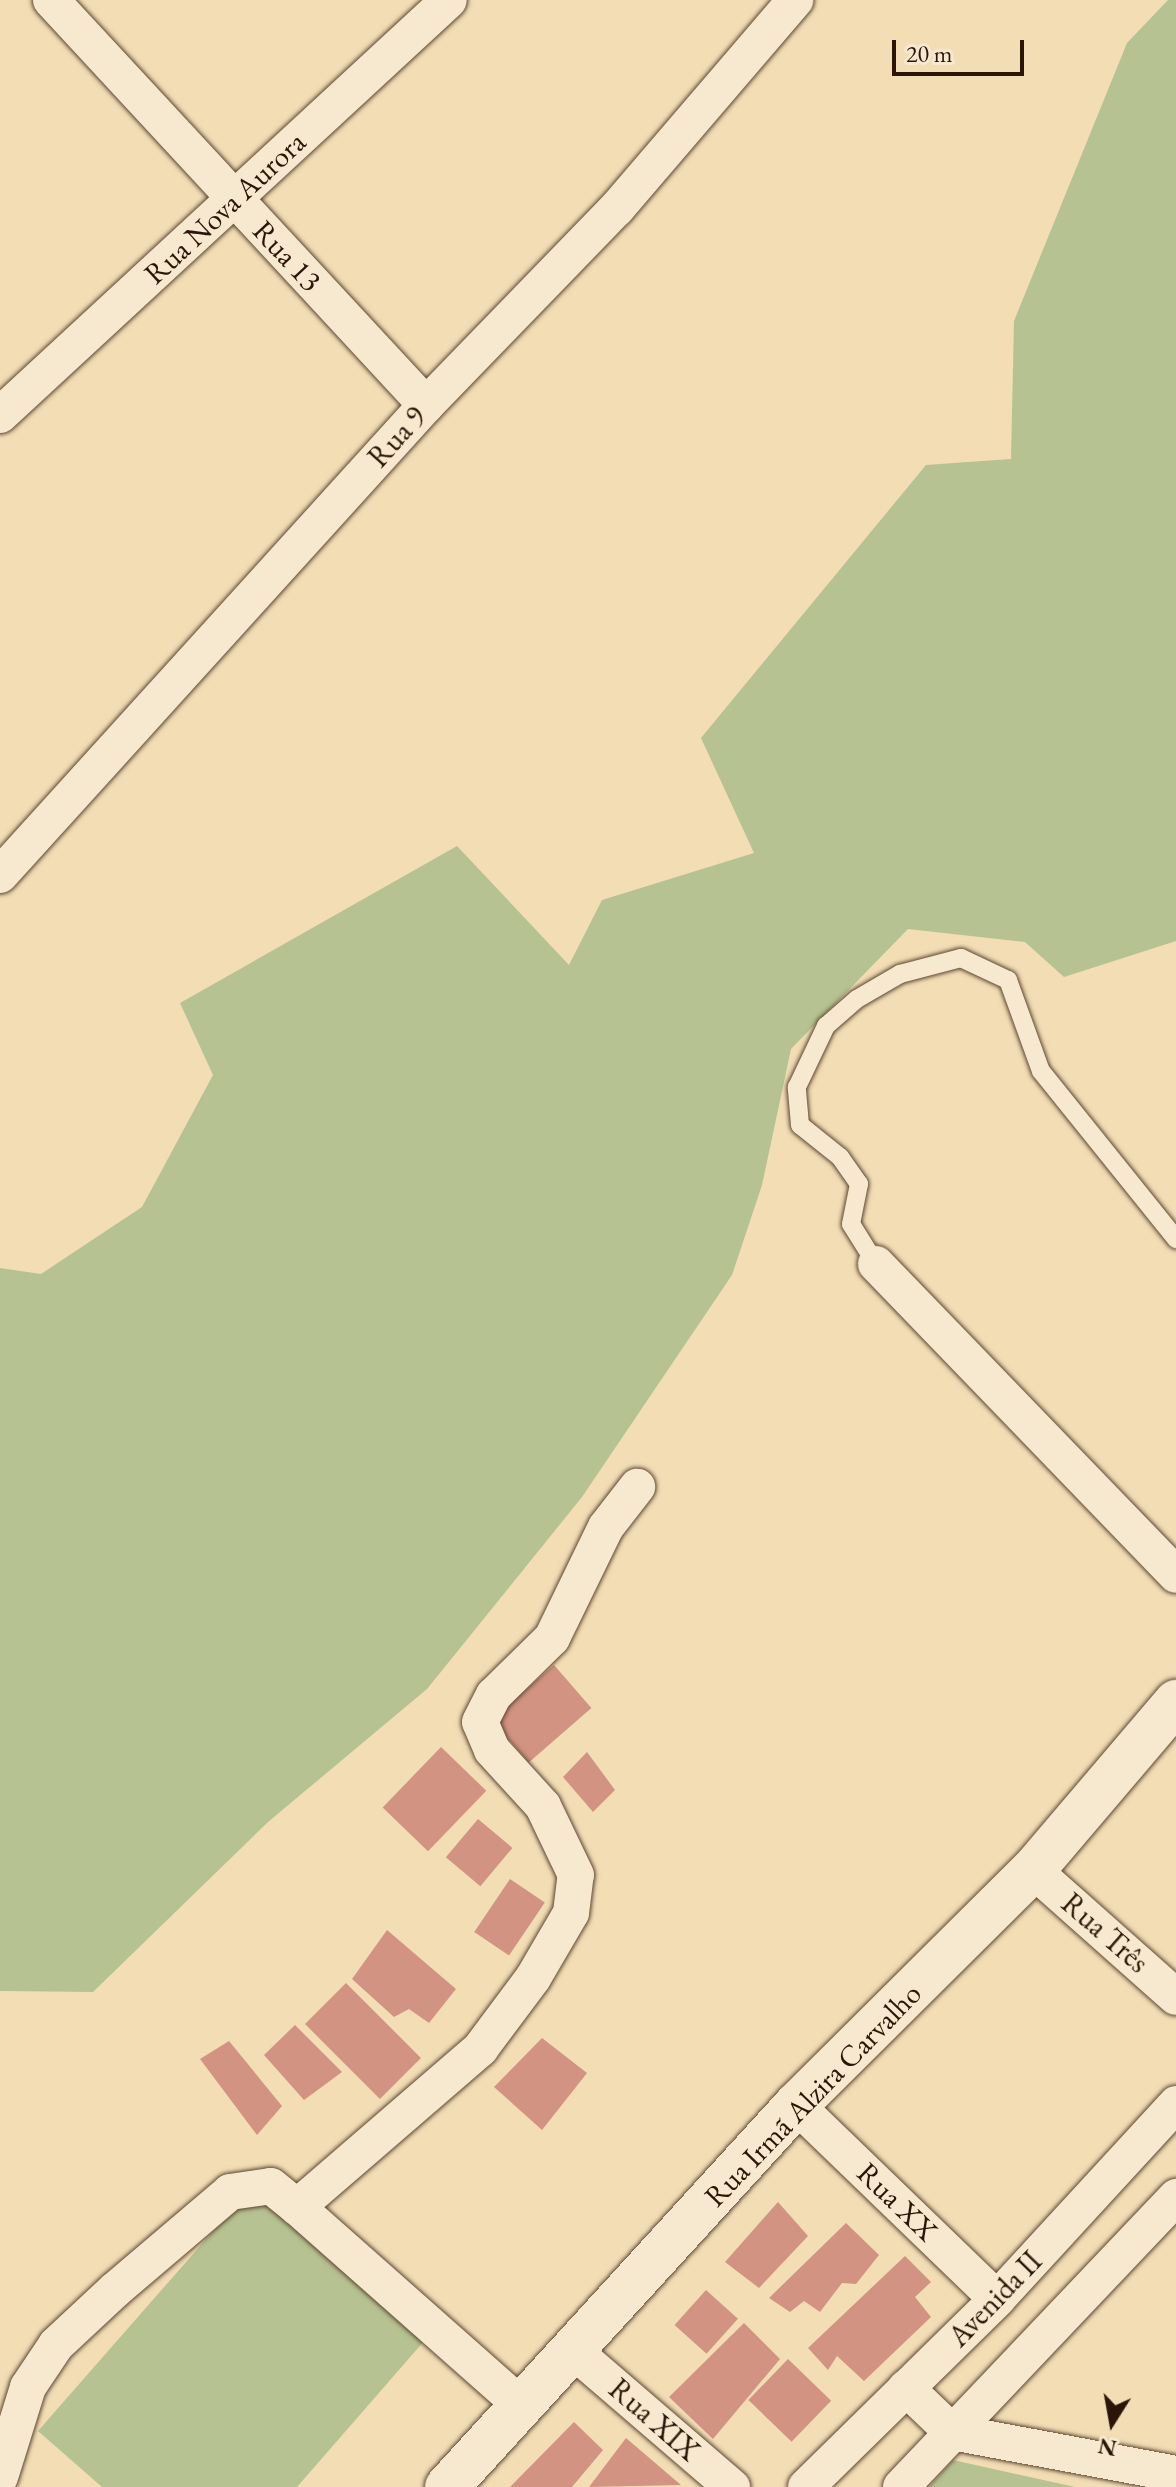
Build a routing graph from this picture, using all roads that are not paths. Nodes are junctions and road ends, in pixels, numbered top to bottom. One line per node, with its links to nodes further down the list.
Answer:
1 (51, 0): 4 (street, Rua 13)
2 (449, 0): 4 (street, Rua Nova Aurora)
3 (795, 0): 5 (street, Rua 9)
4 (235, 200): 5 (street, Rua 13); 6 (street, Rua Nova Aurora)
5 (426, 405): 7 (street, Rua 9)
6 (0, 415)
7 (0, 875)
8 (1176, 1239): 9 (lane)
9 (876, 1264): 11 (street)
10 (637, 1487): 18 (street)
11 (1176, 1575)
12 (1176, 1702): 13 (street, Rua Irmã Alzira Carvalho)
13 (1033, 1870): 14 (street, Rua Três); 16 (street, Rua Irmã Alzira Carvalho)
14 (1176, 1997)
15 (1176, 2104): 19 (street, Avenida II)
16 (796, 2105): 19 (street, Rua XX); 20 (street, Rua Irmã Alzira Carvalho)
17 (1176, 2197): 23 (street, Avenida II)
18 (297, 2207): 22 (street); 25 (street)
19 (997, 2299): 21 (street, Avenida II)
20 (576, 2353): 22 (street, Rua Irmã Alzira Carvalho); 27 (street, Rua XIX)
21 (906, 2388): 23 (street); 28 (street, Avenida II)
22 (523, 2407): 26 (street, Rua Irmã Alzira Carvalho)
23 (952, 2432): 24 (street); 29 (street, Avenida II)
24 (1176, 2474)
25 (0, 2477)
26 (447, 2487)
27 (732, 2487)
28 (806, 2487)
29 (901, 2487)

